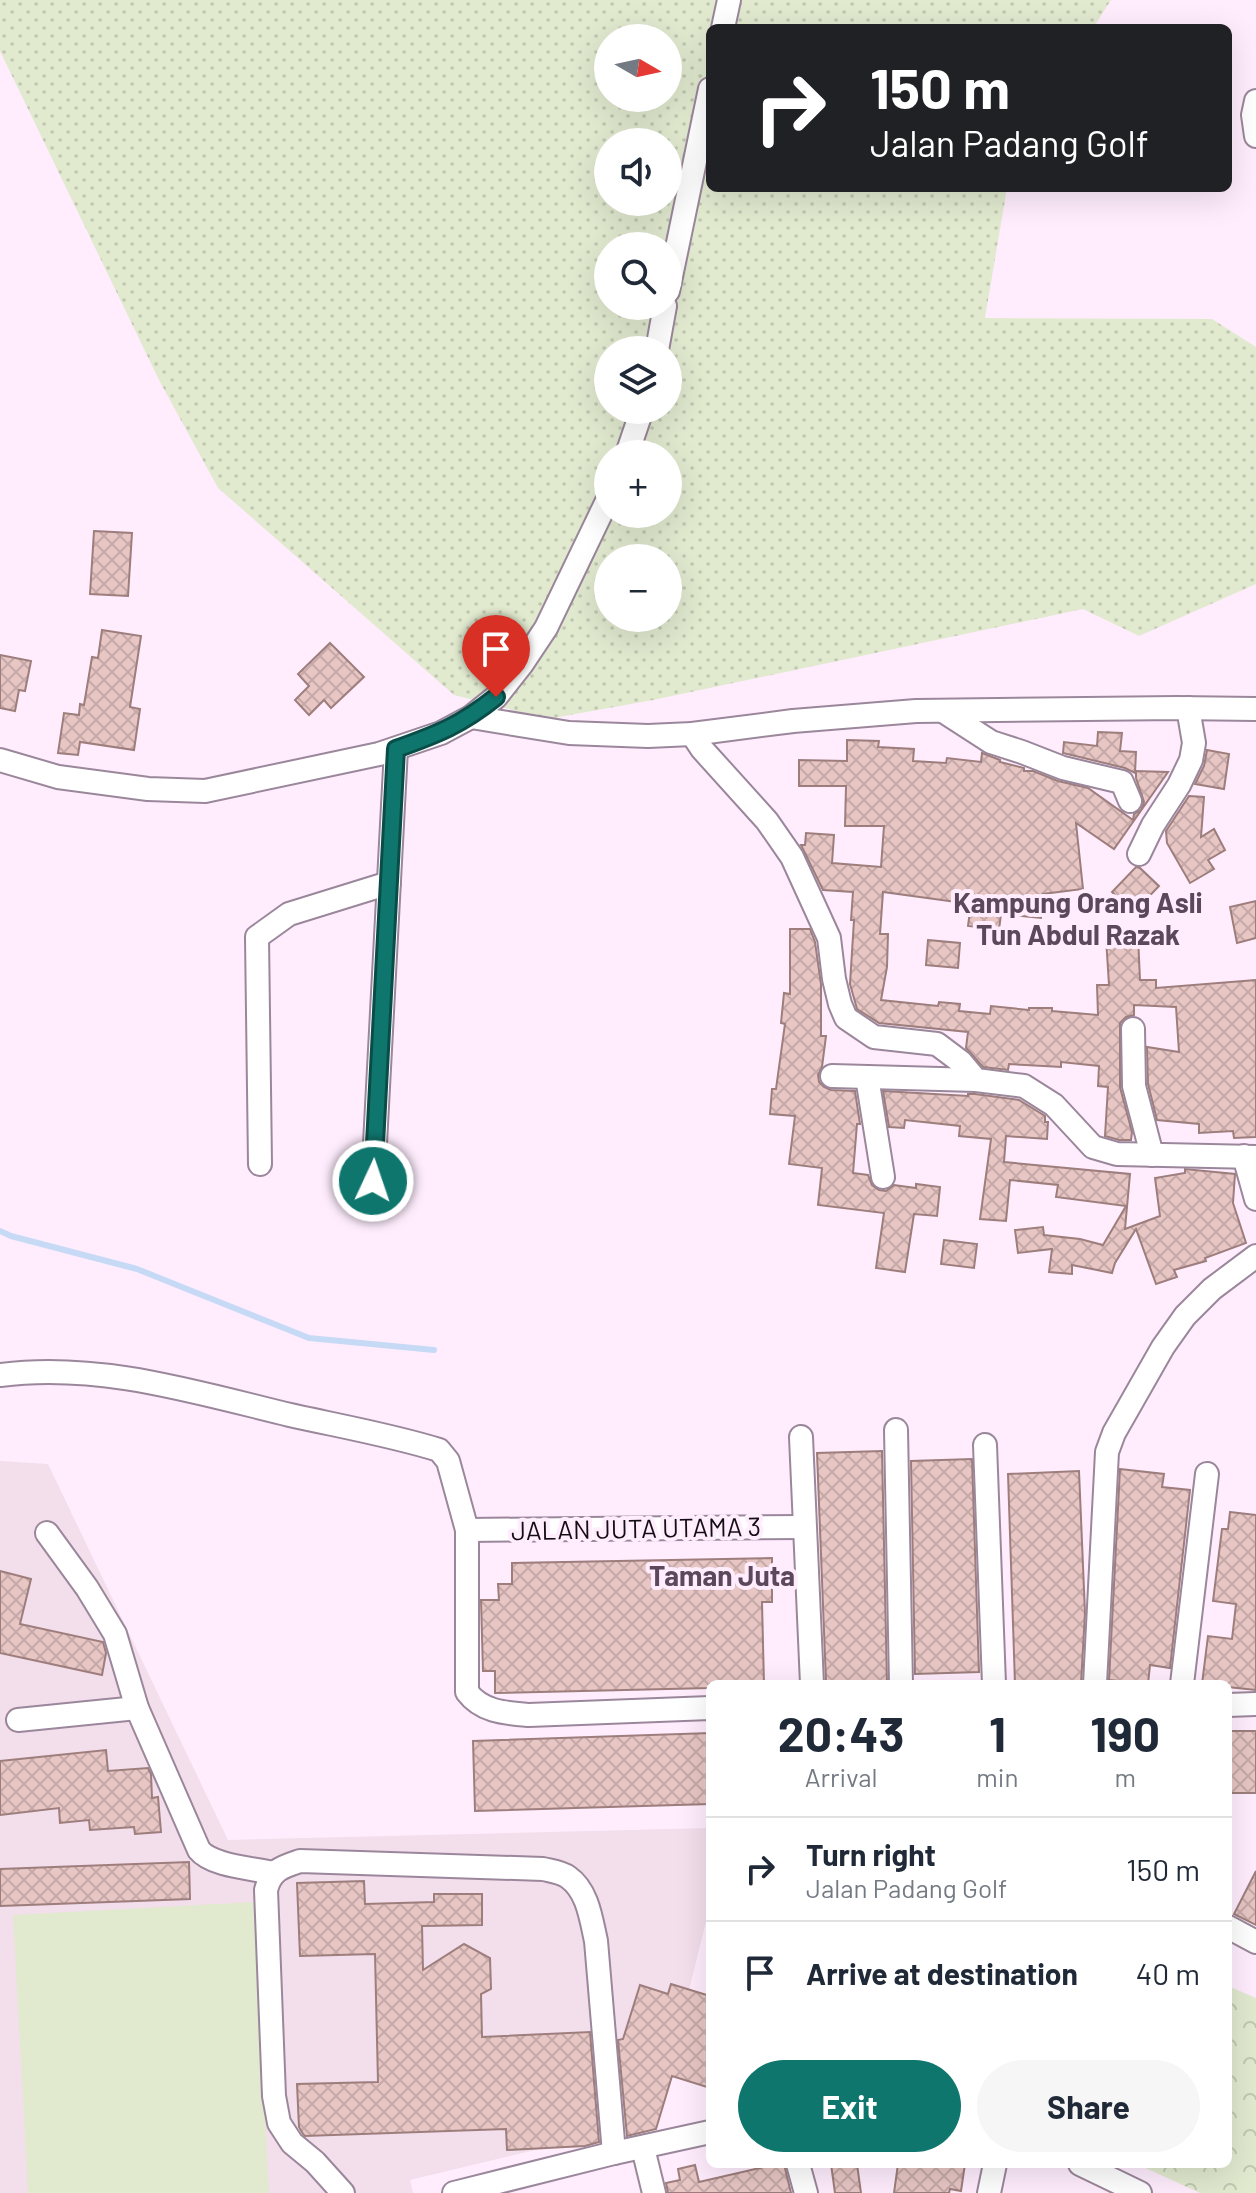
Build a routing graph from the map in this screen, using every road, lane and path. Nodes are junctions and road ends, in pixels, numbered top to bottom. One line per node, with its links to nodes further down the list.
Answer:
1 (729, 0): 2 (street)
2 (724, 24)
3 (1256, 101): 5 (street)
4 (706, 108): 6 (street)
5 (1256, 136)
6 (680, 232)
7 (594, 528): 11 (street)
8 (1188, 708): 9 (street); 10 (street); 16 (street)
9 (1256, 709)
10 (943, 711): 12 (street); 15 (street)
11 (471, 717): 12 (street); 13 (street)
12 (692, 734): 21 (street)
13 (396, 749): 14 (street); 17 (street)
14 (0, 760)
15 (1130, 801)
16 (1139, 854)
17 (389, 883): 24 (street); 26 (street)
18 (1133, 1029): 22 (street)
19 (832, 1076): 20 (street)
20 (867, 1077): 21 (street); 25 (street)
21 (976, 1080): 22 (street)
22 (1152, 1155): 23 (street)
23 (1250, 1157): 27 (street)
24 (260, 1164)
25 (883, 1177)
26 (373, 1181)
27 (1256, 1199)
28 (1256, 1256): 40 (street)
29 (0, 1375): 35 (street)
30 (896, 1430): 38 (street)
31 (801, 1437): 34 (street)
32 (985, 1445): 39 (street)
33 (1207, 1474): 41 (street)
34 (804, 1527): 35 (street, JALAN JUTA UTAMA 3); 37 (street)
35 (467, 1530): 45 (street)
36 (47, 1533): 44 (street)
37 (812, 1680)
38 (901, 1680)
39 (994, 1680)
40 (1095, 1680)
41 (1182, 1680)
42 (1256, 1704): 43 (street)
43 (1232, 1705)
44 (137, 1708): 46 (street); 47 (street)
45 (706, 1708)
46 (18, 1720)
47 (273, 1873): 52 (street); 57 (street)
48 (1232, 1929): 49 (street)
49 (1256, 1942)
50 (706, 2133): 51 (street)
51 (643, 2148): 52 (street); 59 (street)
52 (614, 2153): 56 (street)
53 (799, 2168): 60 (street)
54 (994, 2168): 61 (street)
55 (1088, 2168): 62 (street)
56 (495, 2188): 58 (street)
57 (343, 2193)
58 (454, 2193)
59 (654, 2193)
60 (806, 2193)
61 (989, 2193)
62 (1138, 2193)

